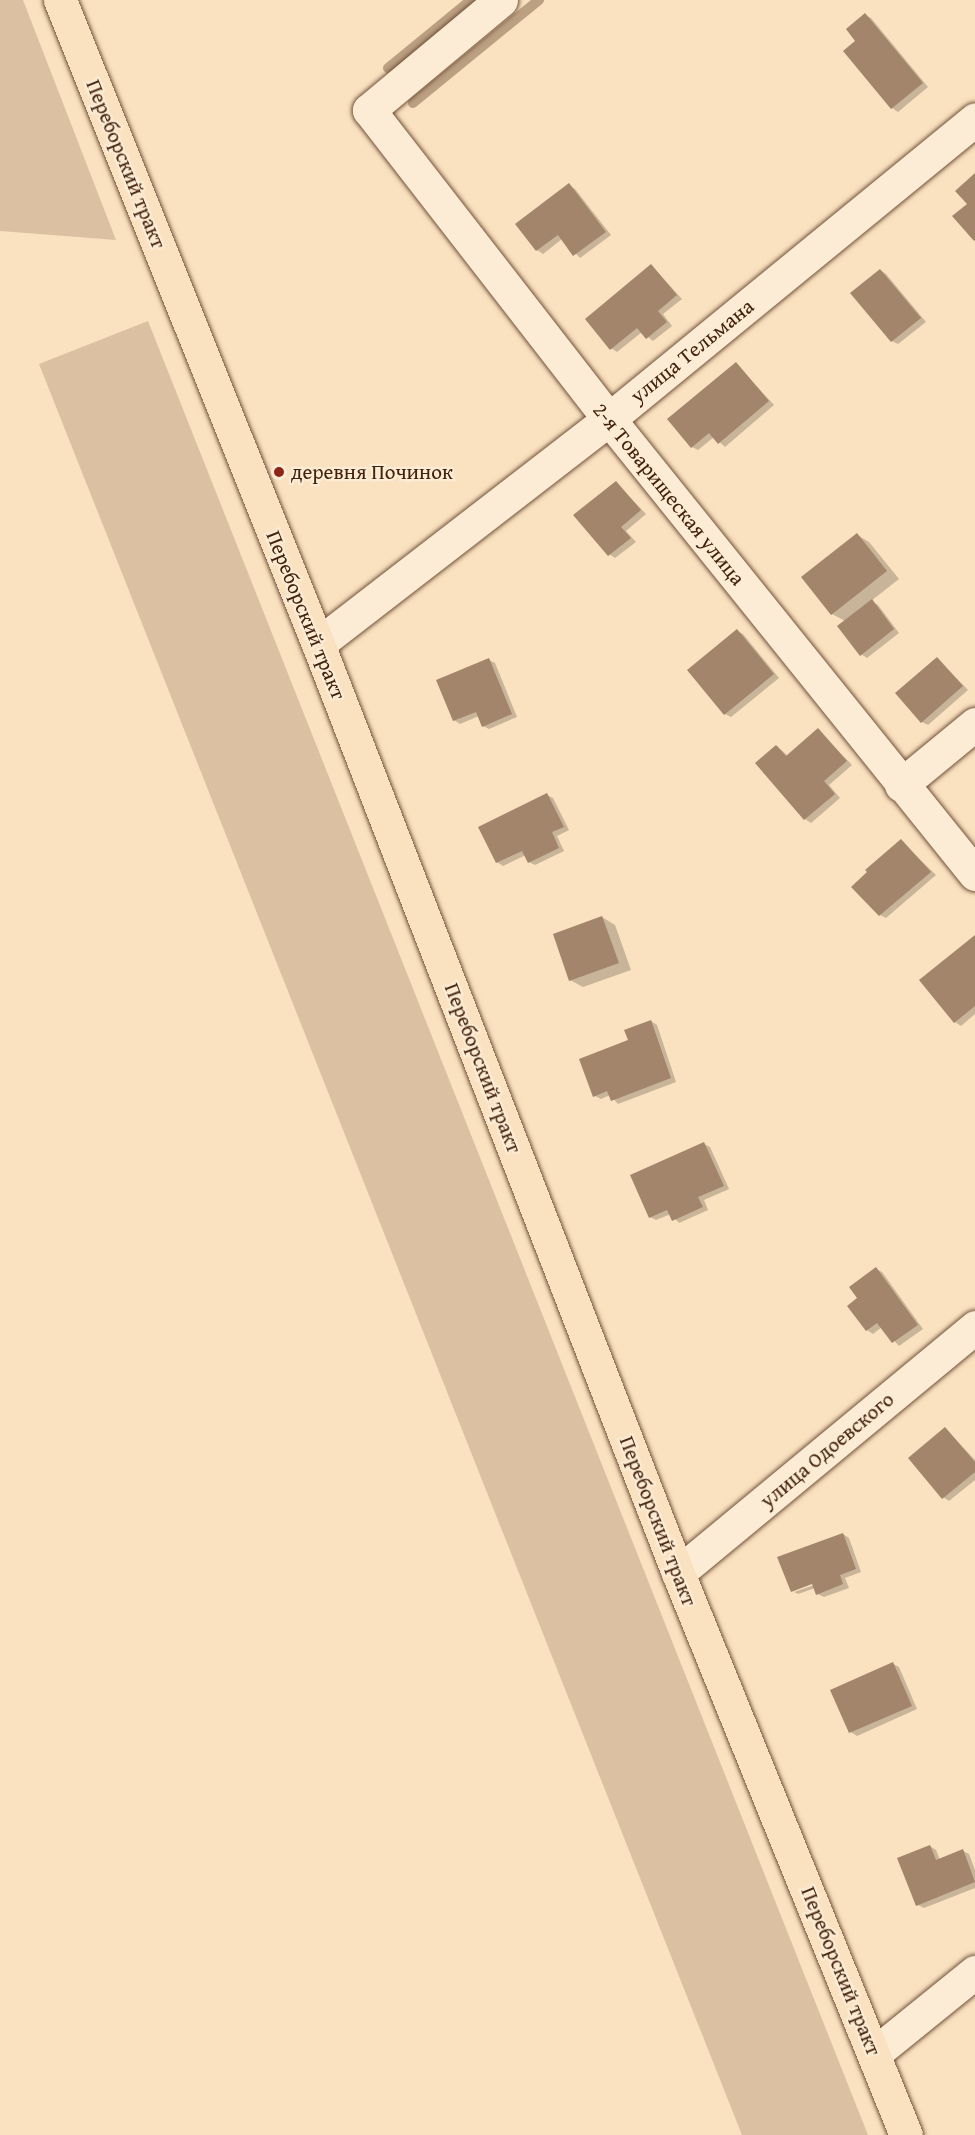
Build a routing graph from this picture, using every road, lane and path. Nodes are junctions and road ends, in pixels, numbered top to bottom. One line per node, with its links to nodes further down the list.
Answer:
1 (60, 0): 5 (main road, Переборский тракт)
2 (501, 0): 4 (street, 2-я Товарищеская улица)
3 (975, 119): 4 (street, улица Тельмана)
4 (609, 419): 5 (street, улица Тельмана); 7 (street, 2-я Товарищеская улица)
5 (318, 644): 10 (main road, Переборский тракт)
6 (975, 724): 7 (street)
7 (901, 785): 8 (street, 2-я Товарищеская улица)
8 (975, 874)
9 (975, 1327): 10 (street, улица Одоевского)
10 (678, 1573): 12 (main road, Переборский тракт)
11 (975, 1972): 12 (street)
12 (875, 2053): 13 (main road, Переборский тракт)
13 (906, 2135)

